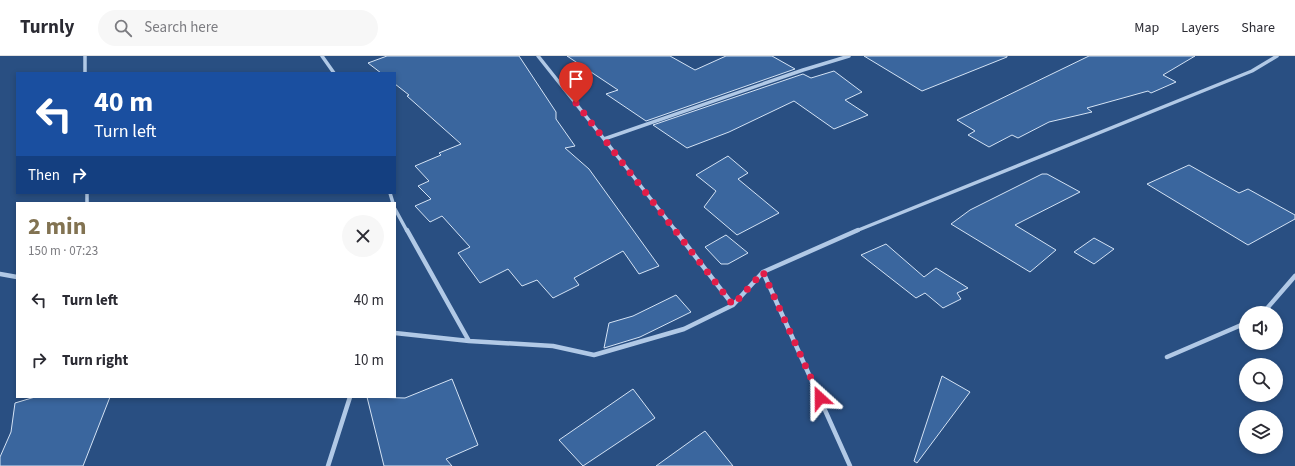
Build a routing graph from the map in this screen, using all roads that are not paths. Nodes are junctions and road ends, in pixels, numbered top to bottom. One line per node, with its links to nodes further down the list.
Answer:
1 (85, 56): 6 (street)
2 (322, 56): 7 (street)
3 (538, 56): 8 (street)
4 (849, 56): 8 (street)
5 (1277, 56): 10 (street)
6 (85, 72)
7 (333, 72)
8 (604, 139): 14 (street)
9 (396, 211): 18 (street)
10 (763, 272): 14 (street); 22 (street)
11 (0, 274): 13 (street)
12 (1295, 276): 15 (street)
13 (16, 277)
14 (733, 305): 18 (street)
15 (1269, 306)
16 (1239, 326): 19 (street)
17 (396, 333): 18 (street)
18 (469, 341)
19 (1167, 357)
20 (350, 398): 21 (street)
21 (328, 466)
22 (850, 466)

